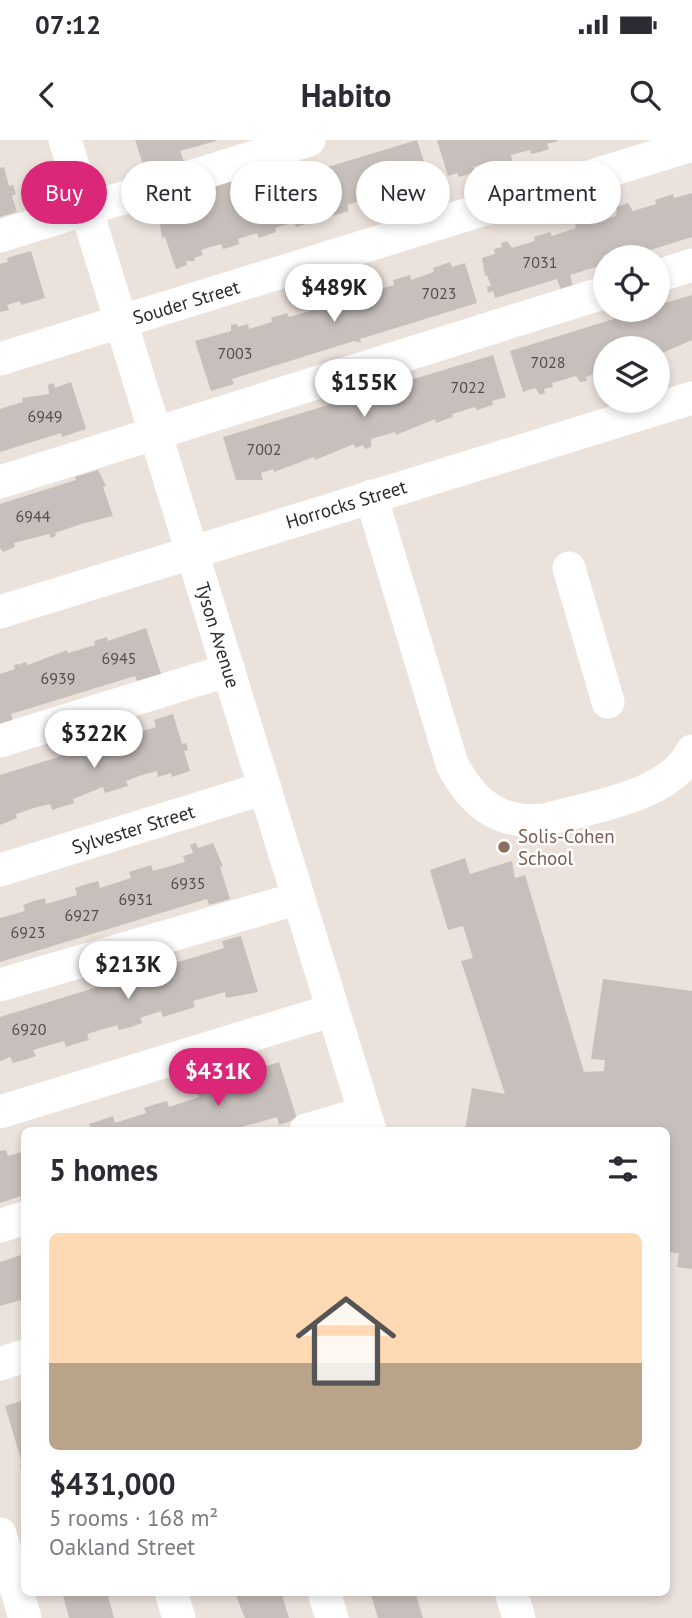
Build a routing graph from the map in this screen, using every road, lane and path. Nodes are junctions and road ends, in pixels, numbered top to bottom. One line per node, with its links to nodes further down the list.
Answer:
1 (65, 140): 4 (street, Tyson Avenue)
2 (309, 140): 5 (street)
3 (692, 145): 12 (street, Souder Street)
4 (72, 161)
5 (107, 201)
6 (36, 224): 8 (street)
7 (92, 224): 12 (street, Tyson Avenue)
8 (0, 236)
9 (692, 265): 10 (street)
10 (670, 271)
11 (593, 296): 15 (street)
12 (122, 322): 13 (street, Souder Street); 15 (street, Tyson Avenue)
13 (0, 359)
14 (689, 408): 17 (street, Horrocks Street)
15 (156, 432): 16 (street); 18 (street, Tyson Avenue)
16 (0, 482)
17 (371, 496): 18 (street, Horrocks Street); 24 (street)
18 (192, 551): 20 (street, Horrocks Street); 21 (street, Tyson Avenue)
19 (569, 568): 22 (street)
20 (0, 612)
21 (229, 670): 23 (street); 25 (street, Tyson Avenue)
22 (608, 702)
23 (0, 741)
24 (692, 751)
25 (265, 788): 26 (street, Sylvester Street); 27 (street, Tyson Avenue)
26 (0, 870)
27 (299, 898): 28 (street); 29 (street, Tyson Avenue)
28 (0, 985)
29 (333, 1010): 30 (street); 31 (street, Tyson Avenue)
30 (0, 1112)
31 (367, 1122): 32 (street)
32 (329, 1127)
33 (21, 1219): 34 (street)
34 (0, 1226)
35 (21, 1357): 36 (street)
36 (0, 1364)
37 (0, 1534): 41 (street)
38 (172, 1596): 42 (street)
39 (325, 1596): 43 (street)
40 (512, 1596): 44 (street)
41 (25, 1618)
42 (179, 1618)
43 (332, 1618)
44 (519, 1618)

